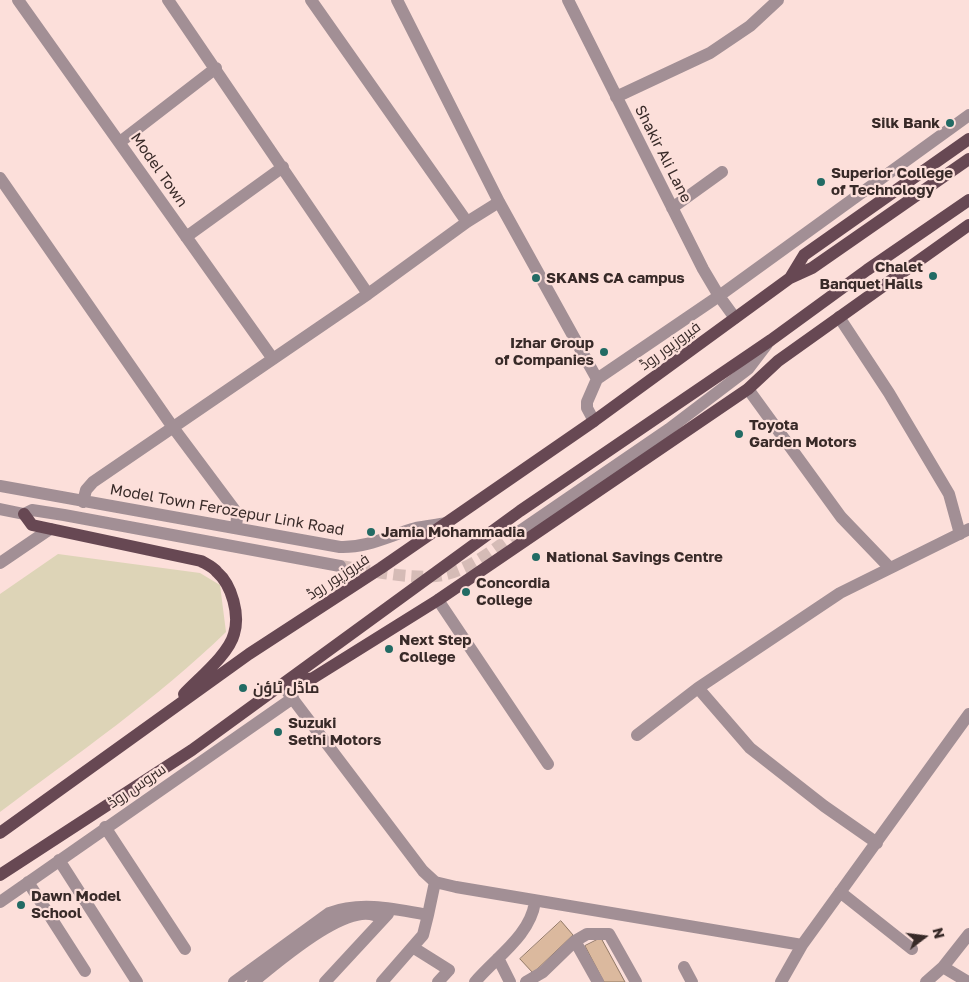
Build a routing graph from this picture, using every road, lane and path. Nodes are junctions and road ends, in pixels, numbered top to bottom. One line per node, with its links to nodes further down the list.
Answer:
1 (18, 0): 11 (street, Model Town)
2 (168, 0): 7 (street)
3 (312, 0): 19 (street)
4 (396, 0): 17 (street)
5 (568, 0): 8 (street, Shakir Ali Lane)
6 (778, 0): 8 (street)
7 (216, 68): 11 (street); 13 (street)
8 (616, 97): 18 (street, Shakir Ali Lane)
9 (969, 115): 24 (street)
10 (969, 139): 22 (main road, فیروزپور روڈ)
11 (120, 142): 21 (street, Model Town)
12 (969, 160): 22 (main road, فیروزپور روڈ)
13 (283, 167): 21 (street); 23 (street)
14 (722, 172): 18 (street)
15 (0, 178): 33 (street)
16 (969, 200): 27 (main road)
17 (499, 202): 19 (street); 30 (street)
18 (672, 208): 24 (street, Shakir Ali Lane)
19 (467, 222): 23 (street)
20 (969, 226): 25 (main road)
21 (186, 237): 28 (street, Model Town)
22 (790, 278): 26 (main road, فیروزپور روڈ)
23 (368, 294): 28 (street)
24 (718, 296): 26 (street, Shakir Ali Lane); 30 (street)
25 (839, 317): 29 (main road); 43 (street)
26 (735, 318): 32 (main road, فیروزپور روڈ)
27 (771, 340): 34 (street); 48 (main road)
28 (273, 359): 33 (street)
29 (778, 361): 31 (main road); 34 (street)
30 (597, 379): 32 (street)
31 (748, 389): 46 (street); 47 (main road)
32 (594, 421): 39 (main road, فیروزپور روڈ)
33 (172, 426): 36 (street); 40 (street)
34 (668, 429): 42 (street)
35 (0, 486): 36 (street, Model Town Ferozepur Link Road)
36 (83, 502): 40 (street, Model Town Ferozepur Link Road)
37 (0, 509): 38 (street)
38 (24, 514): 41 (main road); 45 (street)
39 (447, 523): 40 (street, Model Town Ferozepur Link Road); 52 (main road, فیروزپور روڈ)
40 (236, 528)
41 (50, 529): 44 (street); 52 (main road)
42 (520, 531)
43 (964, 532): 46 (street)
44 (0, 563)
45 (340, 566)
46 (889, 567): 49 (street)
47 (438, 600): 48 (main road); 54 (street)
48 (283, 686): 50 (street); 59 (main road)
49 (698, 688): 53 (street); 57 (street)
50 (293, 698): 55 (street, سروس روڈ); 61 (street)
51 (969, 714): 57 (street)
52 (160, 719): 56 (main road, فیروزپور روڈ)
53 (637, 735)
54 (548, 764)
55 (105, 827): 58 (street, سروس روڈ); 72 (street)
56 (0, 832)
57 (877, 842): 62 (street)
58 (59, 860): 60 (street, سروس روڈ); 80 (street)
59 (0, 875)
60 (28, 882): 63 (street, سروس روڈ); 77 (street)
61 (435, 882): 64 (street); 66 (street)
62 (840, 892): 70 (street); 73 (street)
63 (0, 902)
64 (535, 902): 70 (street); 74 (street)
65 (391, 908): 66 (street); 67 (street); 81 (street)
66 (428, 915): 71 (street)
67 (382, 920): 82 (street); 83 (street)
68 (968, 938): 76 (street)
69 (575, 941): 78 (street); 88 (street); 89 (street)
70 (802, 945): 91 (street)
71 (414, 948): 84 (street); 85 (street)
72 (184, 949)
73 (912, 950)
74 (498, 958): 79 (street); 86 (street)
75 (684, 967): 90 (street)
76 (943, 967): 92 (street); 93 (street)
77 (85, 970)
78 (546, 977): 87 (street)
79 (480, 980)
80 (137, 982)
81 (234, 982)
82 (253, 982)
83 (325, 982)
84 (382, 982)
85 (438, 982)
86 (510, 982)
87 (526, 982)
88 (598, 982)
89 (636, 982)
90 (692, 982)
91 (781, 982)
92 (926, 982)
93 (968, 982)

